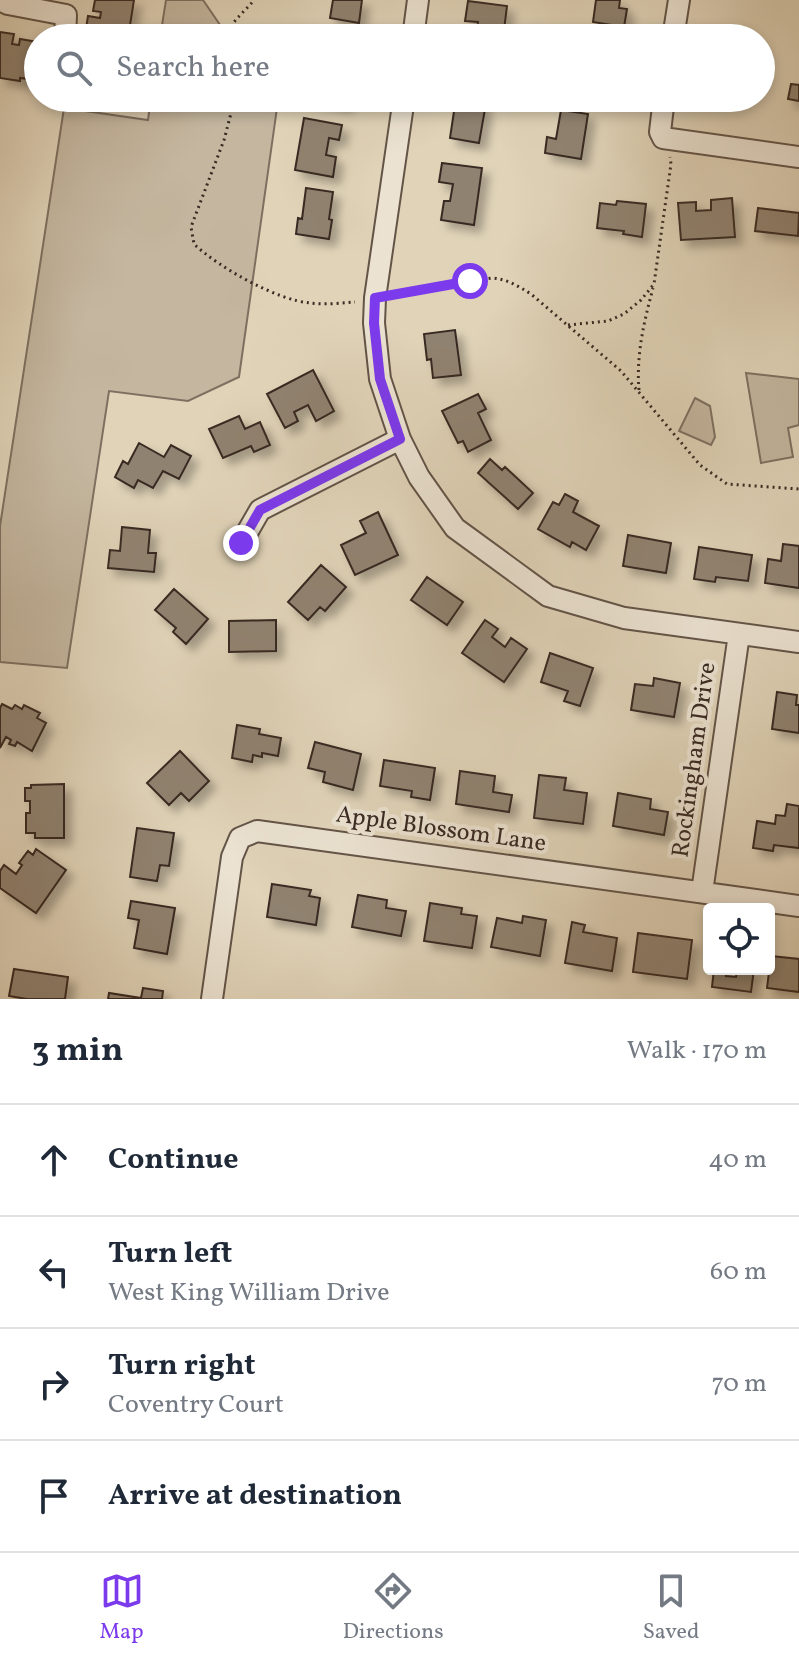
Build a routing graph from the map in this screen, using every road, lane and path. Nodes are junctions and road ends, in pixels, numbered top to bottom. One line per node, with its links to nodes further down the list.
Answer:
1 (0, 0): 5 (street)
2 (254, 0): 6 (path)
3 (418, 0): 7 (street)
4 (679, 0): 8 (street)
5 (66, 24)
6 (233, 24)
7 (415, 24)
8 (675, 24)
9 (231, 112): 15 (path)
10 (402, 112): 15 (street)
11 (662, 112): 12 (street)
12 (669, 140): 13 (street); 14 (path)
13 (799, 157)
14 (654, 284): 16 (path); 17 (path)
15 (375, 298): 16 (path); 18 (street)
16 (568, 325): 17 (path)
17 (639, 390): 19 (path)
18 (400, 439): 20 (street); 21 (street)
19 (799, 489)
20 (241, 543)
21 (739, 634): 22 (street); 23 (street, Rockingham Drive)
22 (799, 642)
23 (702, 892): 24 (street, Apple Blossom Lane); 25 (street, Apple Blossom Lane)
24 (799, 906)
25 (212, 999)

